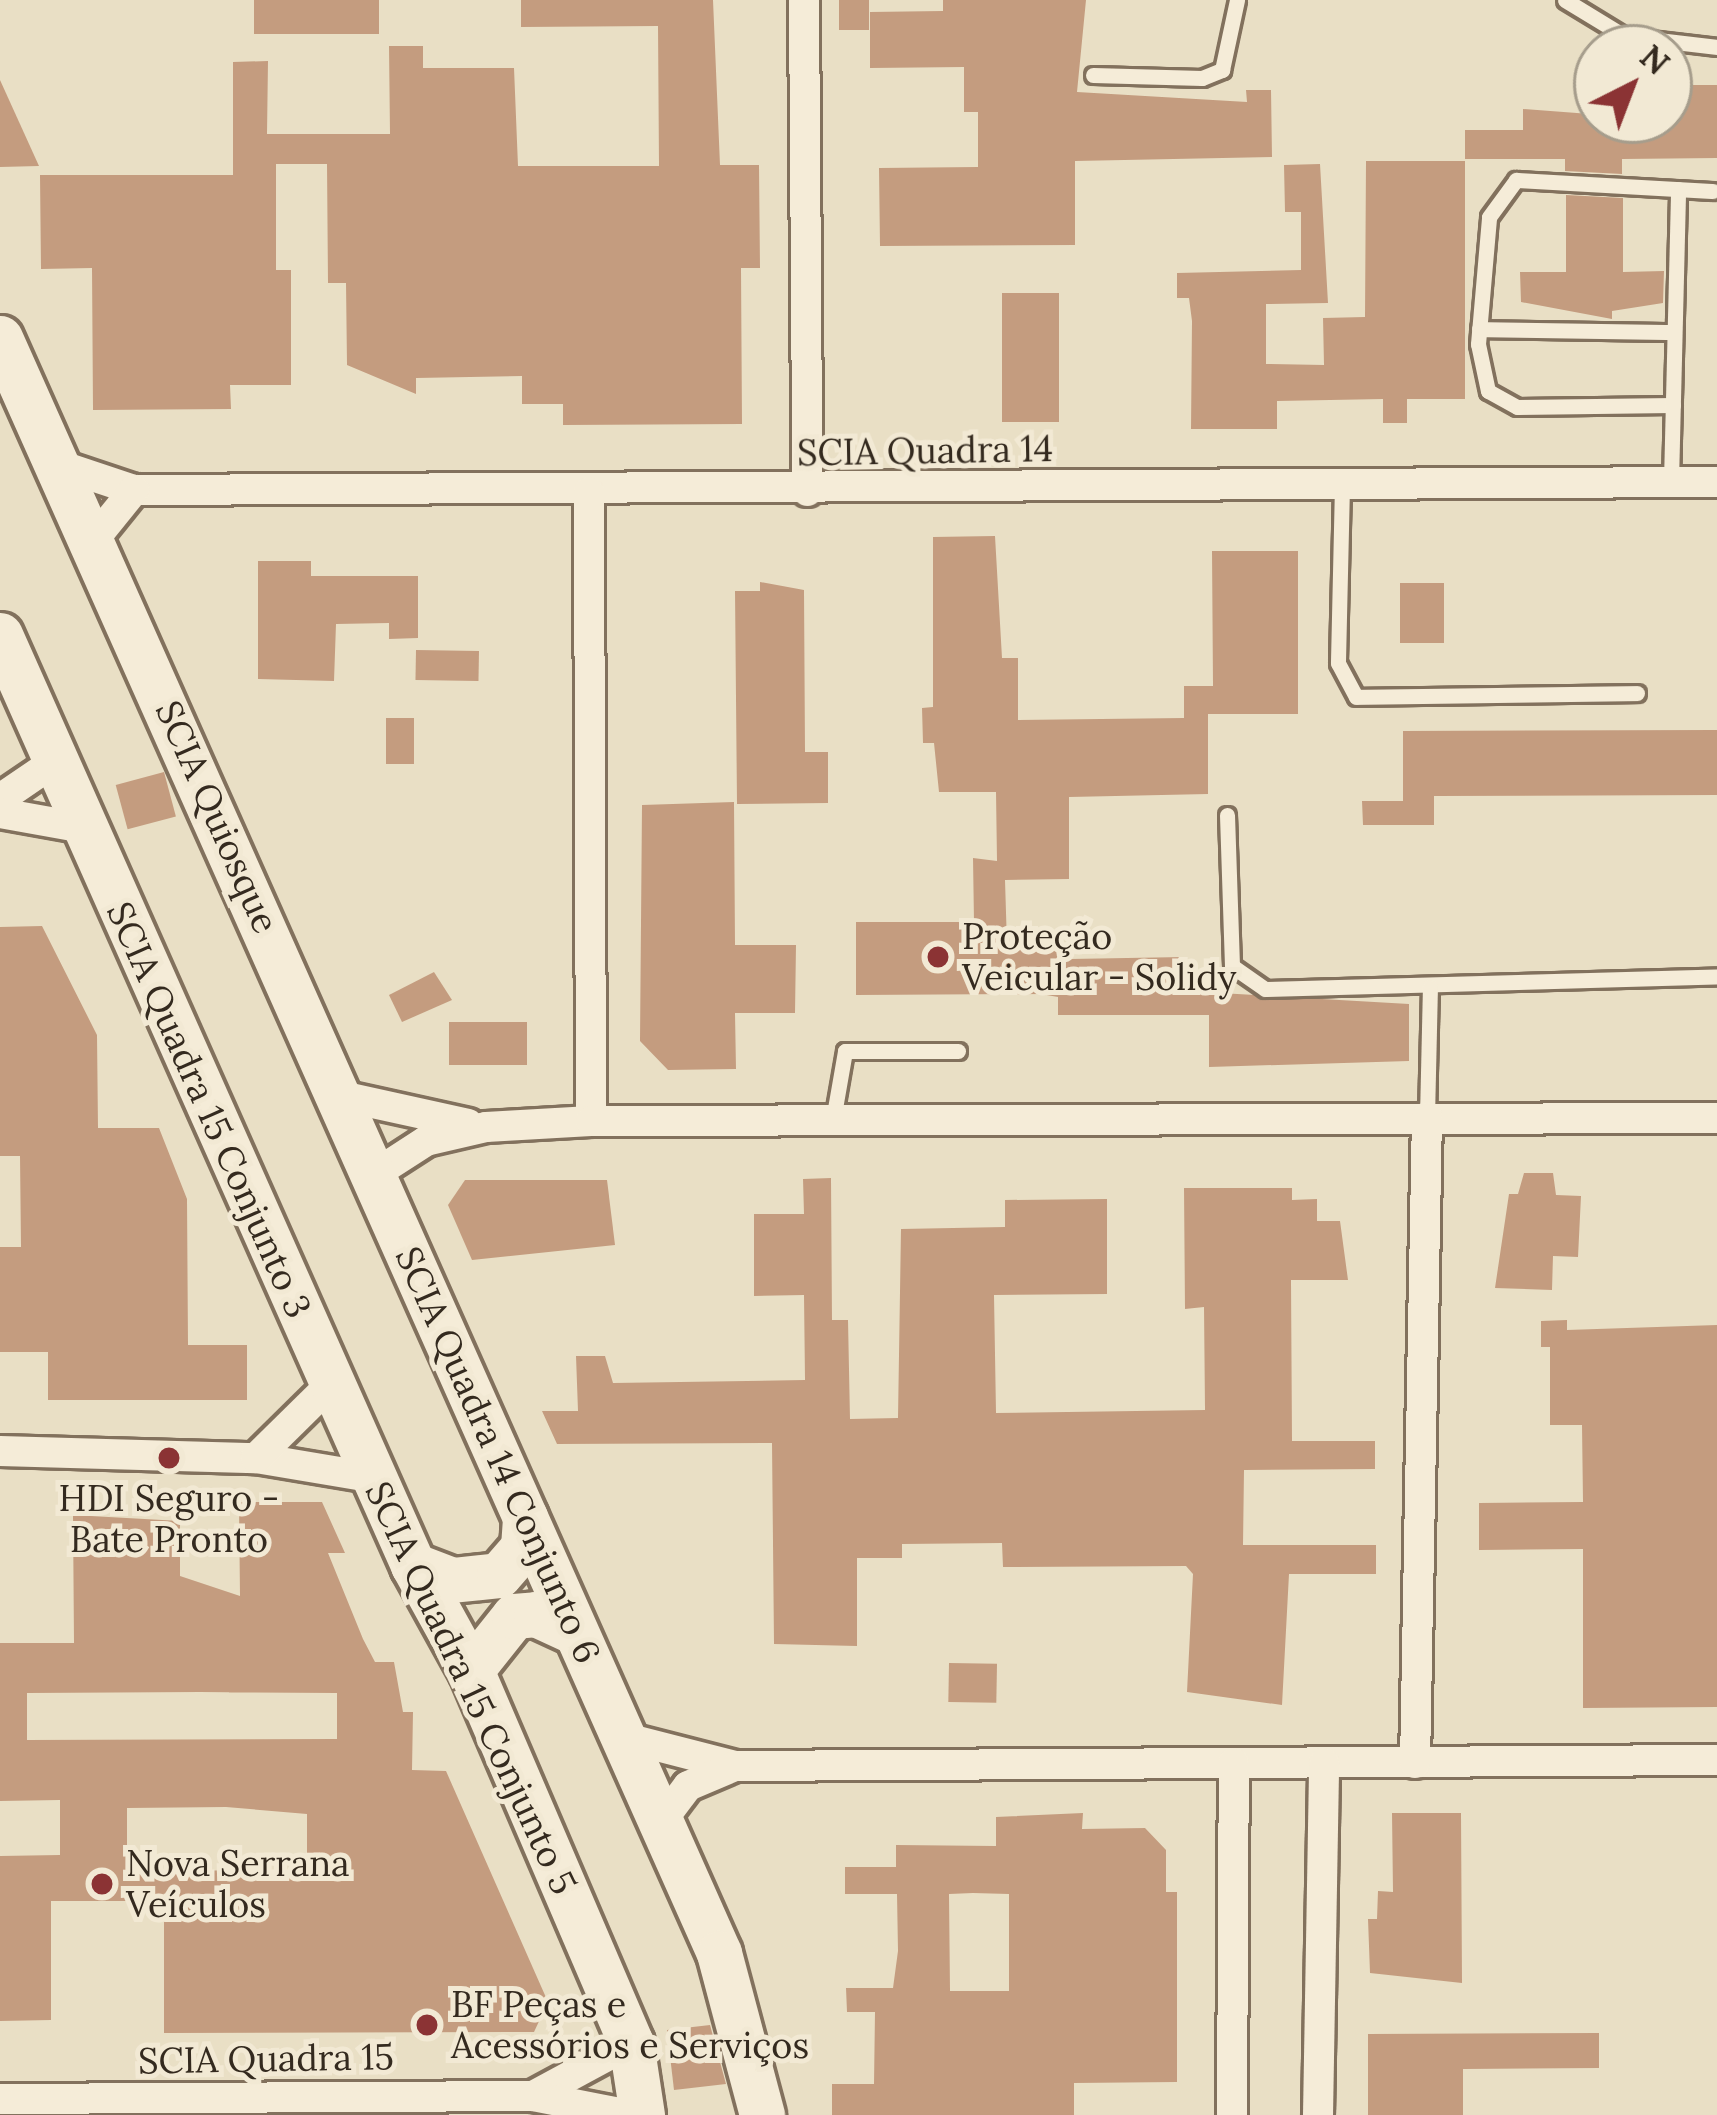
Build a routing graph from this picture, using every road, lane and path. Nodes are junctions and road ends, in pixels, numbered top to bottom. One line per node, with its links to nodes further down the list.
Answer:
1 (804, 0): 17 (street)
2 (1238, 0): 5 (lane)
3 (1565, 0): 4 (lane)
4 (1717, 47)
5 (1093, 75)
6 (1678, 189): 7 (lane); 8 (lane); 9 (lane)
7 (1713, 191)
8 (1480, 329): 9 (lane); 11 (lane)
9 (1674, 332): 11 (lane)
10 (0, 338): 13 (main road, SCIA Quiosque)
11 (1672, 405): 12 (lane)
12 (1671, 481): 14 (street, SCIA Quadra 14); 15 (street, SCIA Quadra 14)
13 (63, 482): 16 (street, SCIA Quadra 14); 19 (main road, SCIA Quiosque)
14 (1717, 482)
15 (1342, 485): 17 (street, SCIA Quadra 14); 21 (lane)
16 (134, 490): 18 (street, SCIA Quadra 14); 19 (street)
17 (807, 491): 18 (street, SCIA Quadra 14)
18 (589, 492): 32 (street)
19 (92, 542): 34 (main road, SCIA Quiosque)
20 (0, 635): 22 (main road, SCIA Quadra 15 Conjunto 3)
21 (1636, 693)
22 (69, 794): 23 (street); 24 (street); 35 (main road, SCIA Quadra 15 Conjunto 3)
23 (0, 799)
24 (0, 813)
25 (1227, 815): 27 (lane)
26 (1717, 976): 27 (lane)
27 (1430, 987): 29 (lane)
28 (958, 1051): 31 (lane)
29 (1427, 1117): 30 (street); 31 (street); 48 (street)
30 (1717, 1118)
31 (832, 1120): 32 (street)
32 (591, 1121): 33 (street)
33 (486, 1126): 34 (street); 34 (street)
34 (358, 1135): 40 (main road, SCIA Quadra 14 Conjunto 6)
35 (332, 1383): 36 (main road, SCIA Quadra 15 Conjunto 3); 38 (street)
36 (352, 1429): 39 (main road, SCIA Quadra 15 Conjunto 5)
37 (0, 1451): 38 (street)
38 (256, 1458): 39 (street)
39 (374, 1478): 41 (main road, SCIA Quadra 15 Conjunto 5)
40 (525, 1517): 41 (main road); 42 (main road, SCIA Quadra 14 Conjunto 6)
41 (413, 1565): 43 (main road, SCIA Quadra 15 Conjunto 5)
42 (575, 1632): 43 (main road); 44 (main road, SCIA Quadra 14 Conjunto 6)
43 (471, 1670): 51 (main road, SCIA Quadra 15 Conjunto 5)
44 (631, 1755): 49 (street); 50 (main road, SCIA Quadra 14 Conjunto 6)
45 (1717, 1760): 48 (street)
46 (1234, 1763): 47 (street); 49 (street); 56 (street)
47 (1324, 1763): 48 (street); 57 (street)
48 (1414, 1763)
49 (735, 1766): 50 (street)
50 (660, 1823): 55 (main road, SCIA Quadra 14 Conjunto 6)
51 (635, 2089): 52 (street, SCIA Quadra 15); 52 (street, SCIA Quadra 15)
52 (533, 2096): 54 (street, SCIA Quadra 15)
53 (0, 2099): 54 (street, SCIA Quadra 15)
54 (74, 2108)
55 (762, 2115)
56 (1232, 2115)
57 (1318, 2115)

